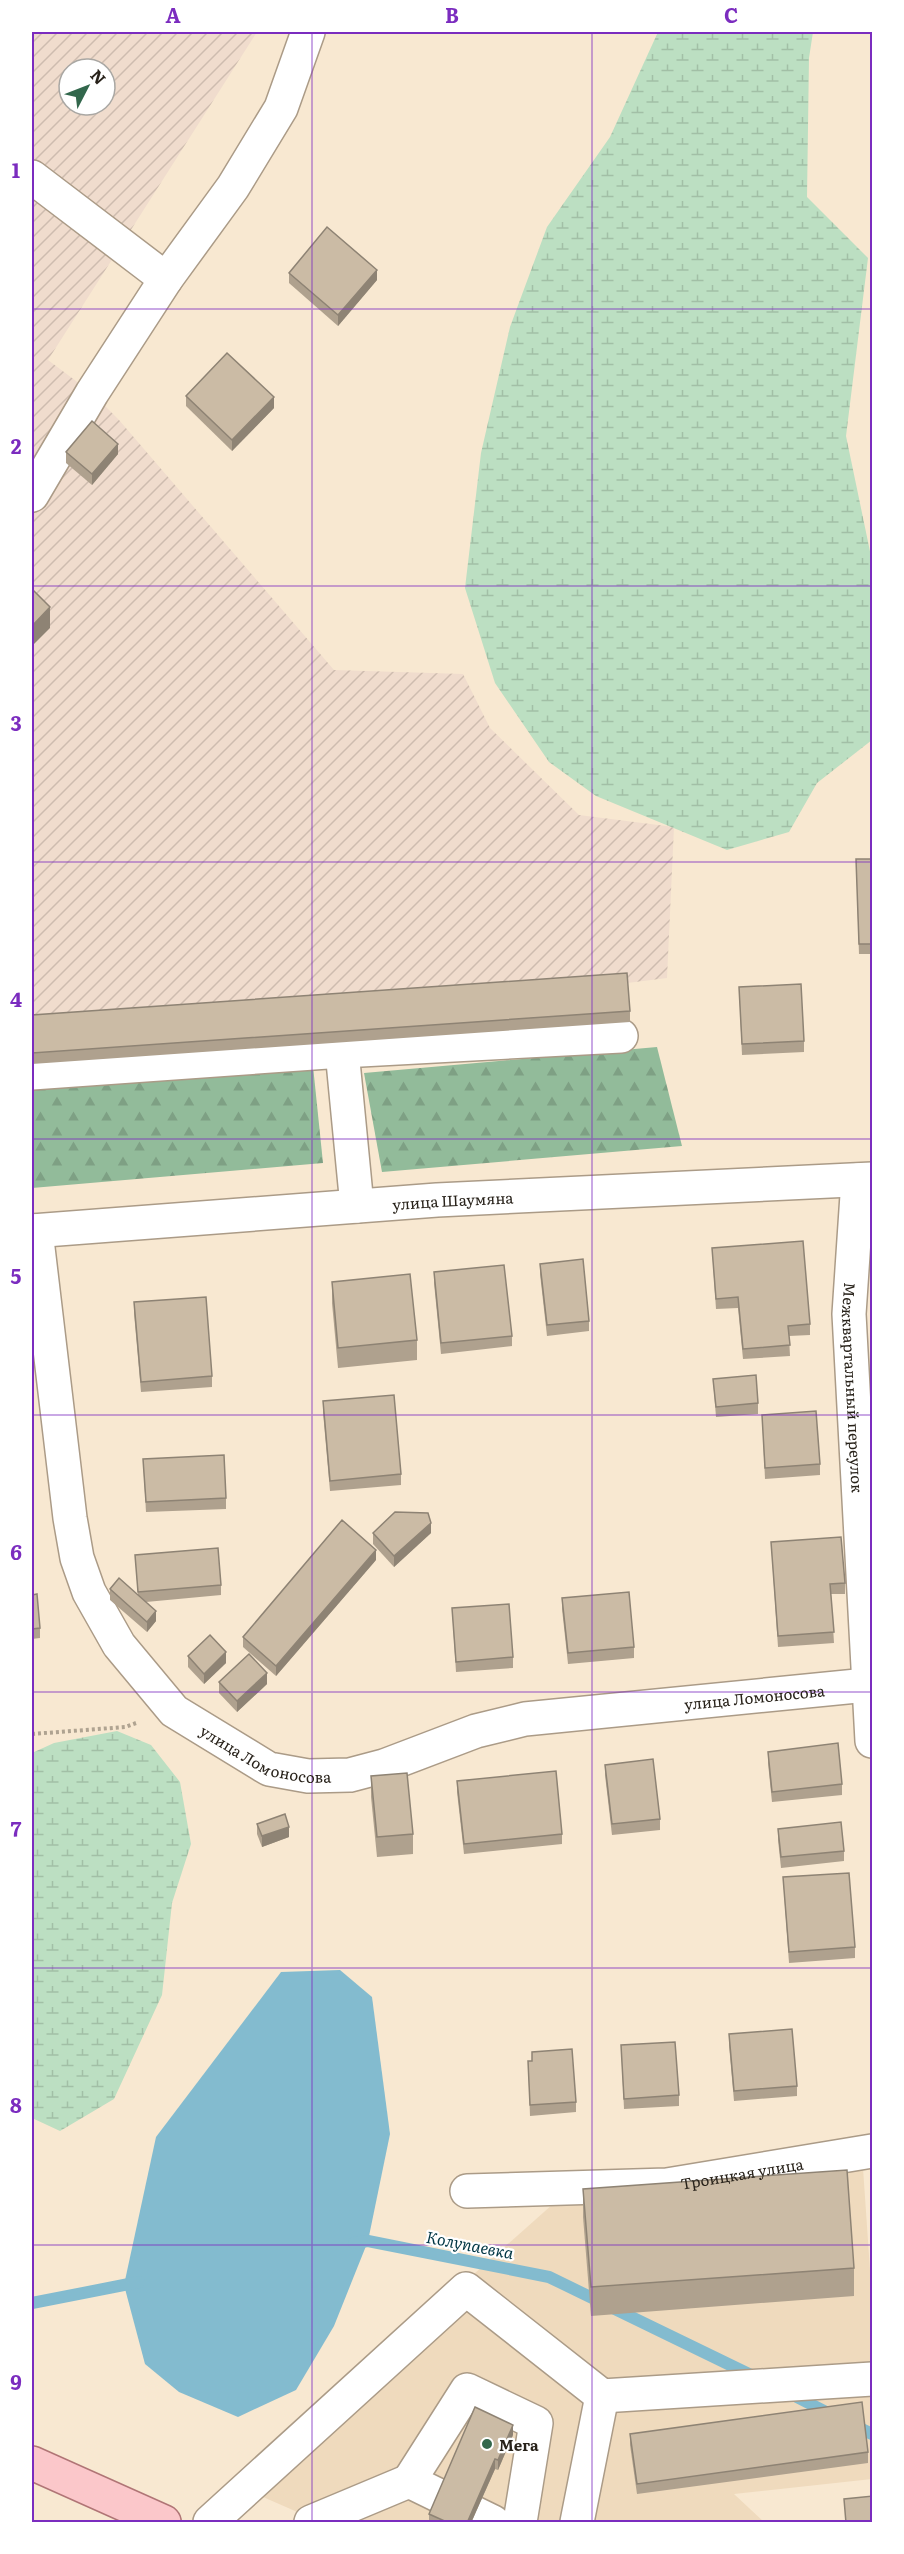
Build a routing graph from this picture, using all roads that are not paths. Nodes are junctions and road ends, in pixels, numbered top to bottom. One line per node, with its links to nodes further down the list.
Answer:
1 (308, 32): 3 (street)
2 (32, 177): 3 (street)
3 (166, 279): 4 (street)
4 (32, 495)
5 (621, 1036): 6 (street)
6 (342, 1051): 7 (street); 9 (street)
7 (32, 1073)
8 (865, 1180): 9 (street, улица Шаумяна); 11 (street, Межквартальный переулок)
9 (357, 1206): 10 (street, улица Шаумяна)
10 (34, 1231): 11 (street, улица Ломоносова)
11 (867, 1685): 12 (street, Межквартальный переулок)
12 (873, 1741)
13 (873, 2151): 14 (street, Троицкая улица)
14 (467, 2191)
15 (872, 2379): 16 (street)
16 (602, 2396): 21 (street); 25 (street)
17 (32, 2463): 19 (main road)
18 (409, 2481): 22 (street); 23 (street); 24 (street)
19 (127, 2515): 20 (main road)
20 (164, 2523)
21 (210, 2523)
22 (311, 2523)
23 (493, 2523)
24 (520, 2523)
25 (577, 2523)

